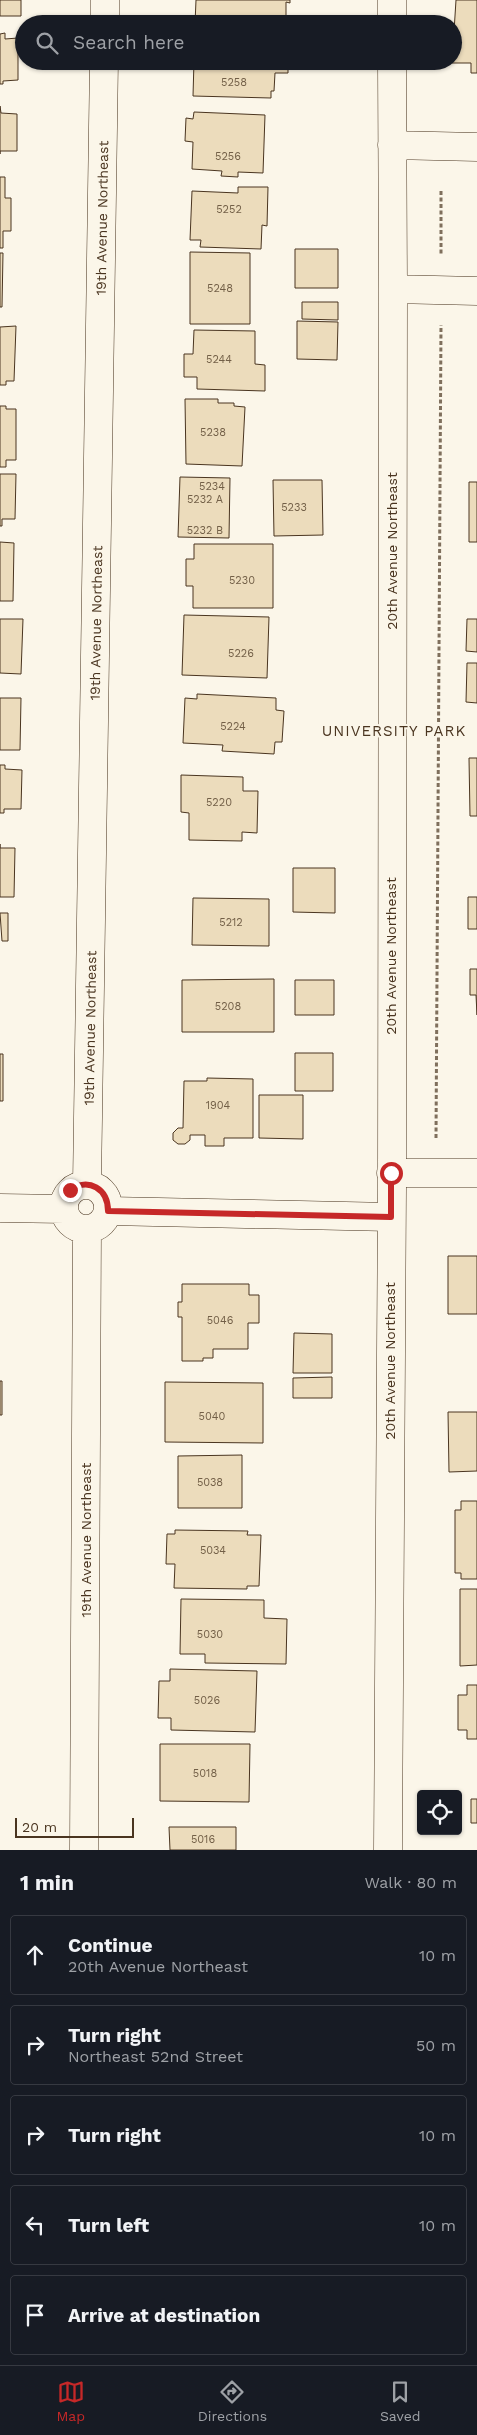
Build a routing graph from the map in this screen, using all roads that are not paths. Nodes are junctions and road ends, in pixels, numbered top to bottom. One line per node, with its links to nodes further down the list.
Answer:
1 (105, 0): 3 (street)
2 (392, 0): 4 (street)
3 (105, 15)
4 (392, 15)
5 (104, 70): 13 (street, 19th Avenue Northeast)
6 (392, 70): 7 (street, 20th Avenue Northeast)
7 (392, 146): 8 (street); 9 (street, 20th Avenue Northeast)
8 (477, 147)
9 (393, 289): 10 (street); 11 (street, 20th Avenue Northeast)
10 (477, 291)
11 (391, 1173): 12 (street); 17 (street, 20th Avenue Northeast)
12 (477, 1173)
13 (88, 1184): 15 (street); 16 (street)
14 (0, 1208): 15 (street)
15 (64, 1209): 18 (street)
16 (108, 1211): 17 (street); 18 (street)
17 (391, 1217): 20 (street, 20th Avenue Northeast)
18 (88, 1229): 19 (street, 19th Avenue Northeast)
19 (84, 1850)
20 (388, 1850)

